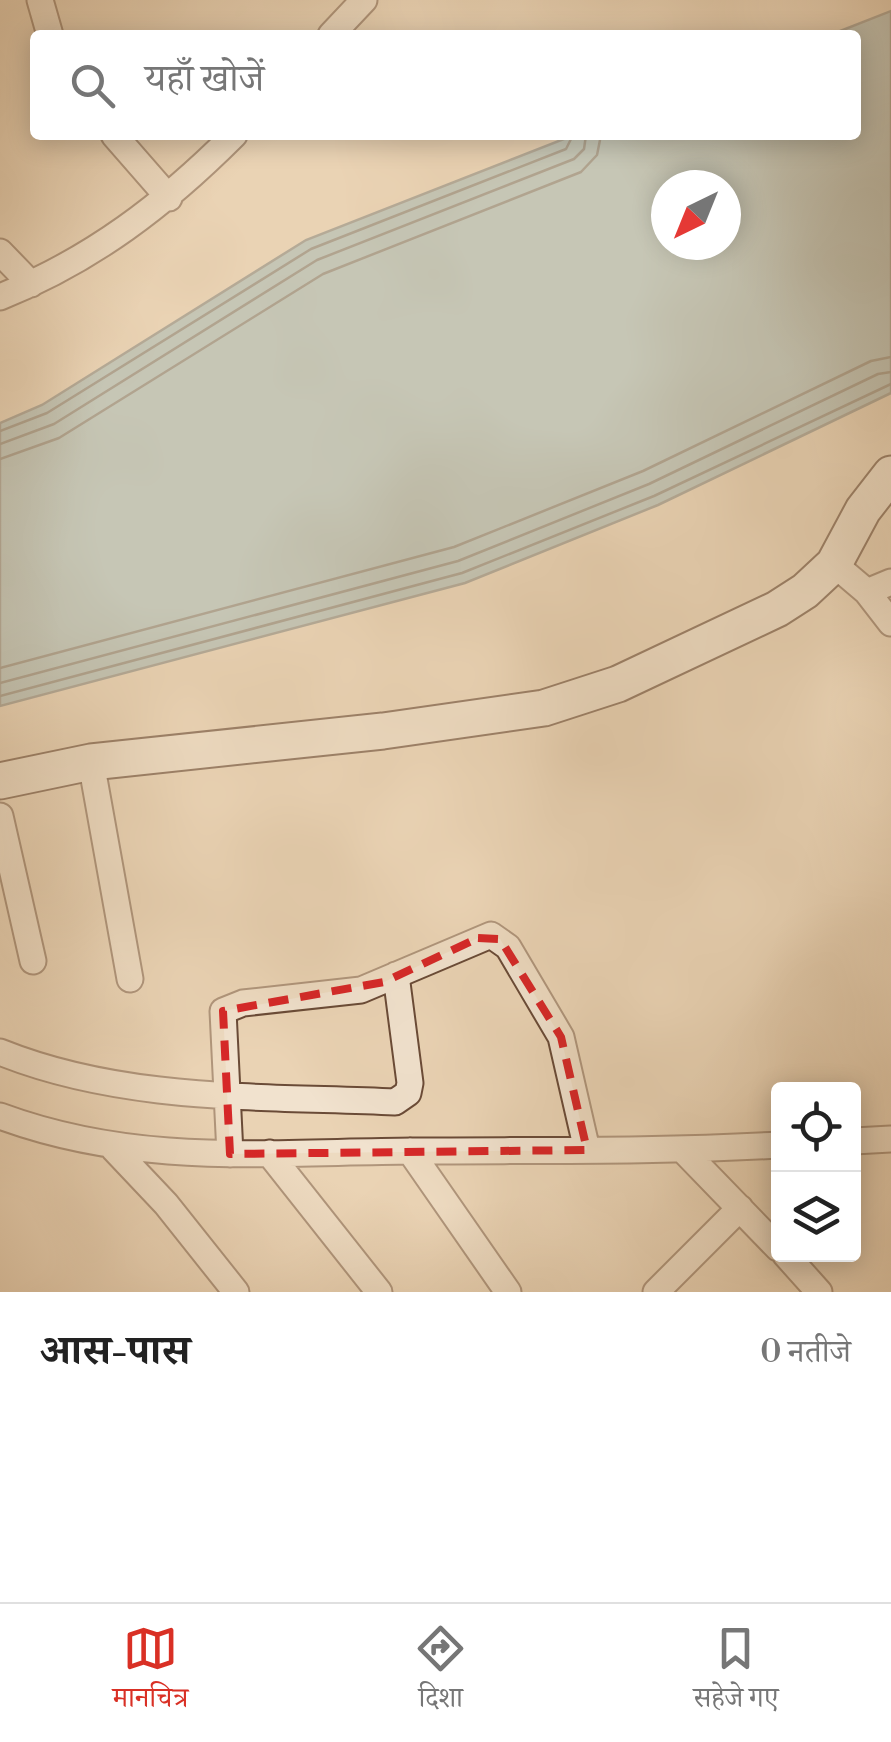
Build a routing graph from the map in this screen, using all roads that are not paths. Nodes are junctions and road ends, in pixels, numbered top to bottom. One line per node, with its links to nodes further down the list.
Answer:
1 (364, 0): 2 (street)
2 (336, 30)
3 (118, 140): 5 (street)
4 (229, 140): 5 (street)
5 (169, 198): 7 (street)
6 (0, 252): 7 (street)
7 (31, 284): 8 (street)
8 (0, 297)
9 (891, 474): 10 (street)
10 (834, 564): 11 (street); 13 (street)
11 (879, 587): 12 (street)
12 (891, 623)
13 (90, 762): 14 (street); 18 (street)
14 (0, 781)
15 (0, 816): 16 (street)
16 (33, 961)
17 (396, 975): 20 (street); 20 (street); 26 (street)
18 (130, 978)
19 (0, 1052): 20 (street)
20 (225, 1095): 30 (street)
21 (0, 1116): 25 (street)
22 (891, 1138): 23 (street)
23 (861, 1140)
24 (771, 1145): 27 (street)
25 (114, 1149): 30 (street); 34 (street)
26 (586, 1150): 27 (street); 28 (street)
27 (684, 1150): 31 (street)
28 (410, 1151): 29 (street); 36 (street)
29 (269, 1153): 30 (street); 35 (street)
30 (230, 1154)
31 (740, 1208): 32 (street); 37 (street)
32 (771, 1241)
33 (792, 1262): 38 (street)
34 (236, 1292)
35 (379, 1292)
36 (508, 1292)
37 (656, 1292)
38 (819, 1292)

